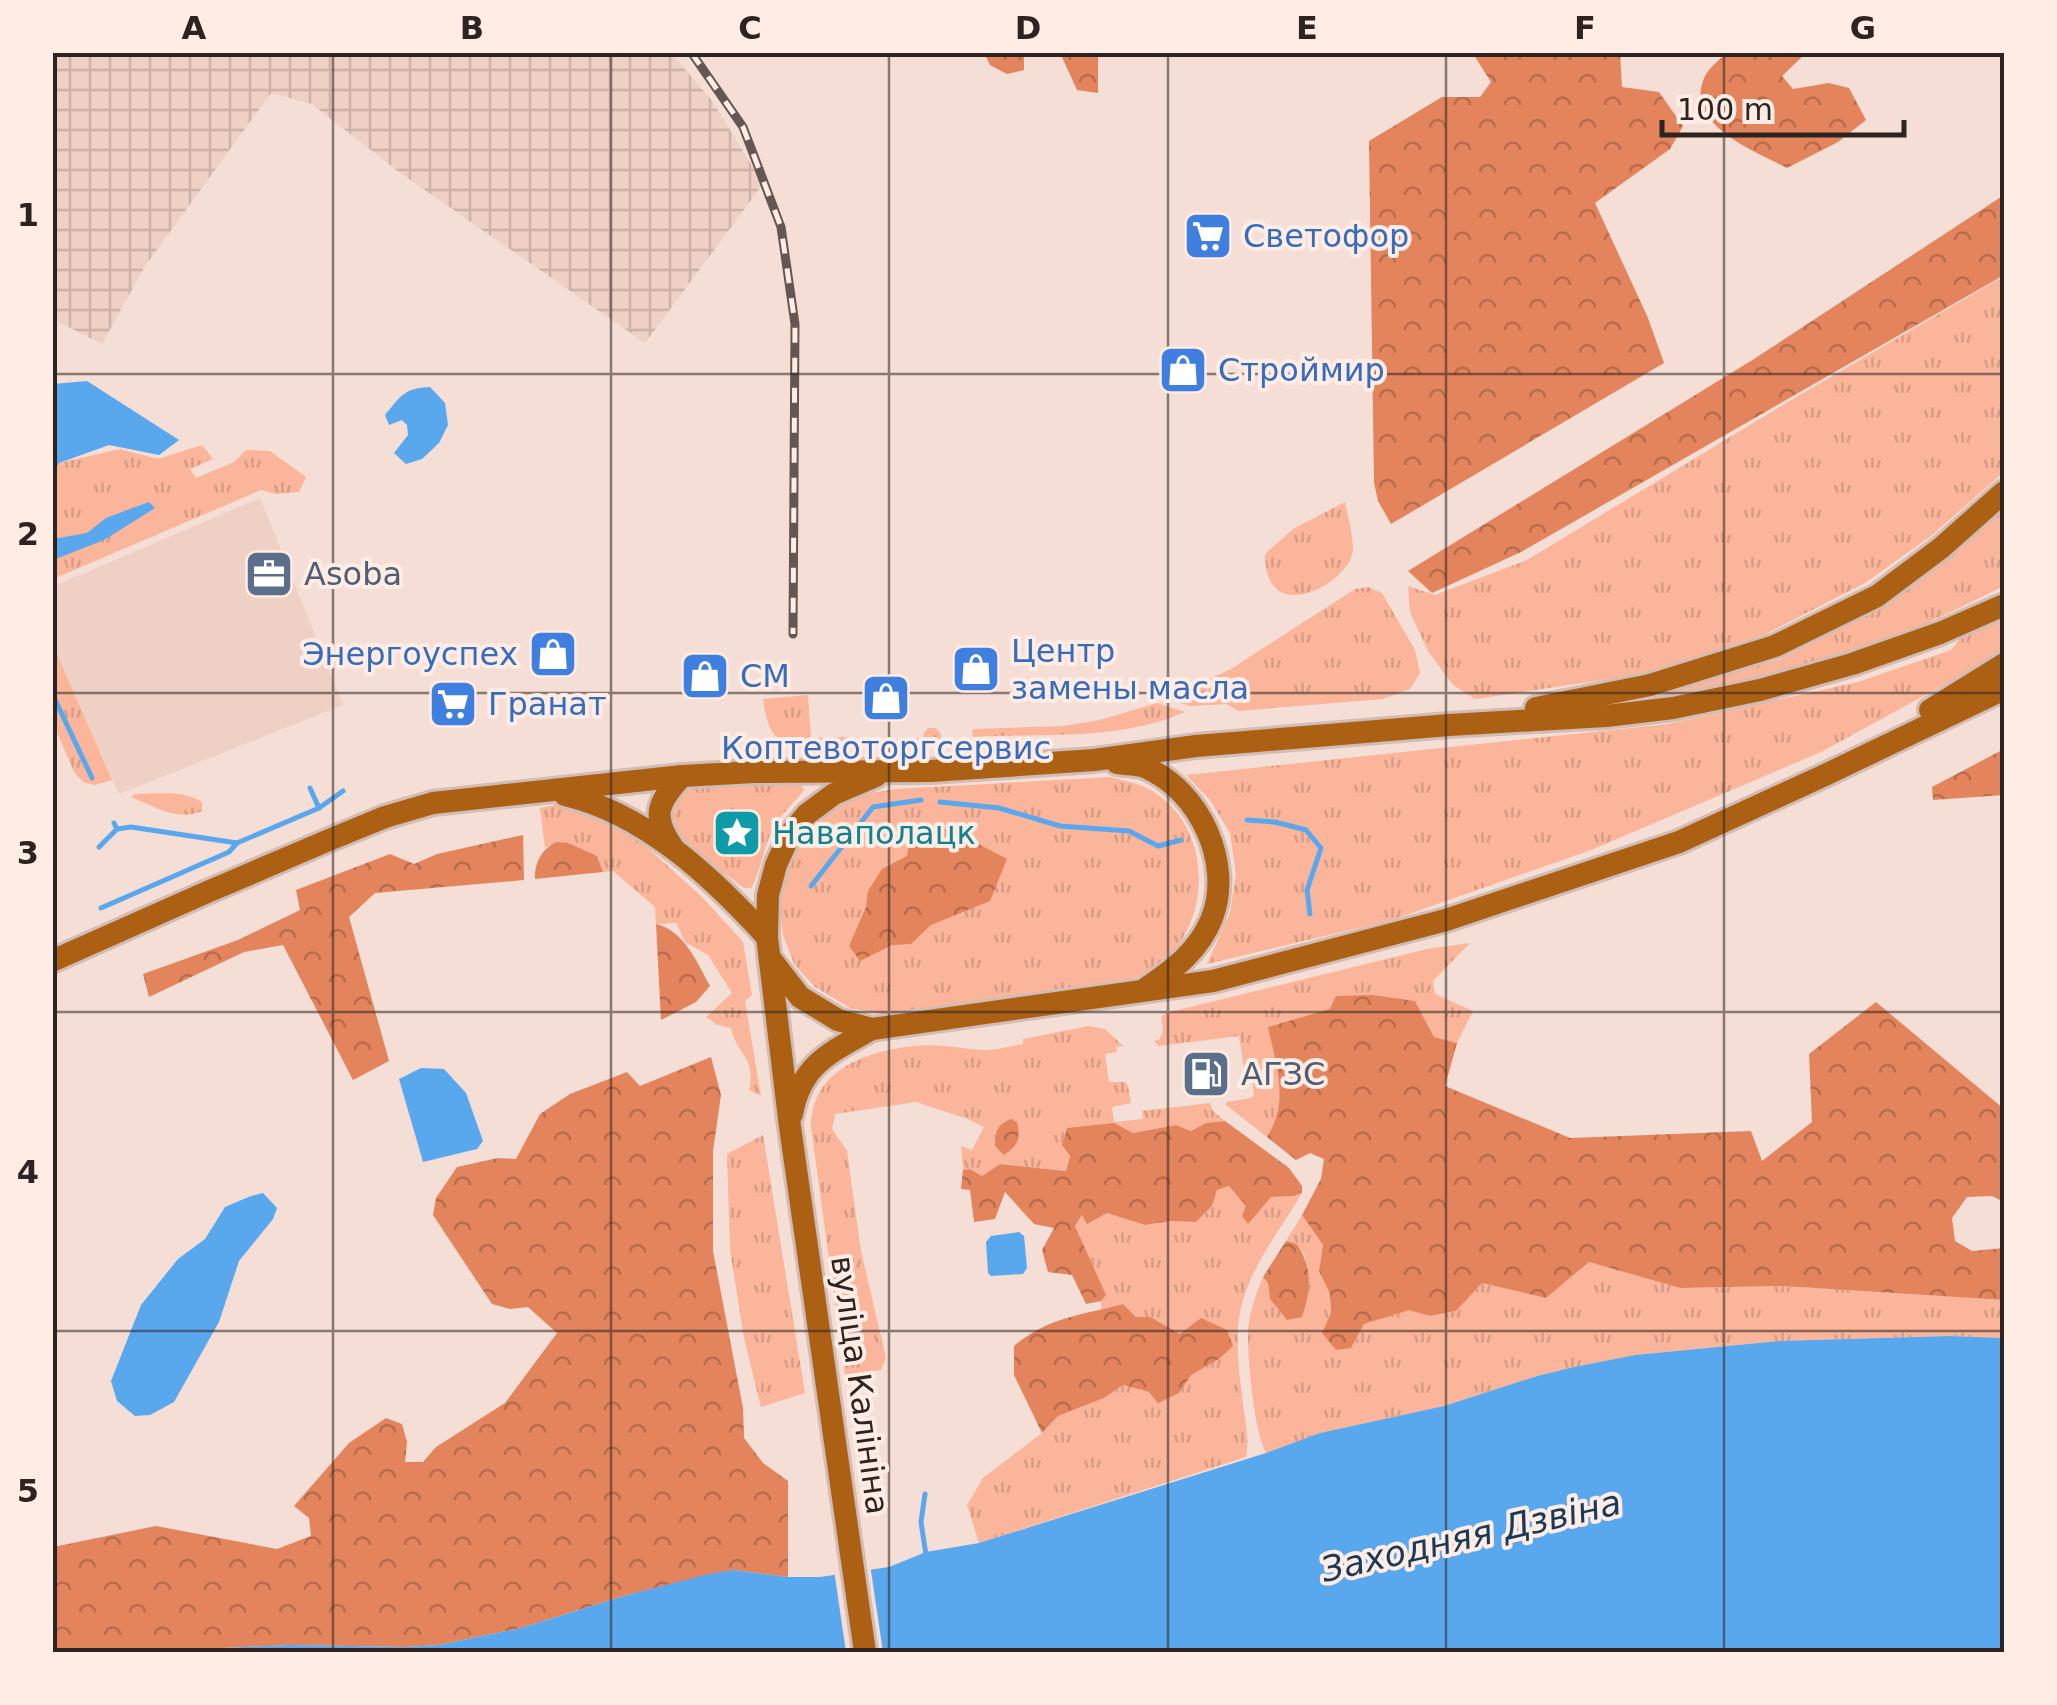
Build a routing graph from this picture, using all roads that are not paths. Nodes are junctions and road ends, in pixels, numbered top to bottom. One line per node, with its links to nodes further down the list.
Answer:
1 (2004, 492): 5 (main road)
2 (2004, 604): 5 (main road)
3 (2004, 664): 9 (main road)
4 (2004, 689): 9 (main road)
5 (1449, 725): 6 (main road)
6 (1094, 760): 7 (main road); 15 (main road)
7 (889, 771): 8 (main road); 13 (main road, вуліца Калініна)
8 (682, 776): 10 (main road); 12 (main road)
9 (1825, 776): 15 (main road)
10 (624, 782): 11 (main road); 12 (main road)
11 (547, 790): 12 (main road); 14 (main road)
12 (674, 848): 13 (main road)
13 (768, 947): 16 (main road); 17 (main road, вуліца Калініна)
14 (52, 962)
15 (1139, 993): 16 (main road)
16 (872, 1028): 17 (main road, вуліца Калініна)
17 (790, 1127): 18 (main road, вуліца Калініна)
18 (865, 1652)

